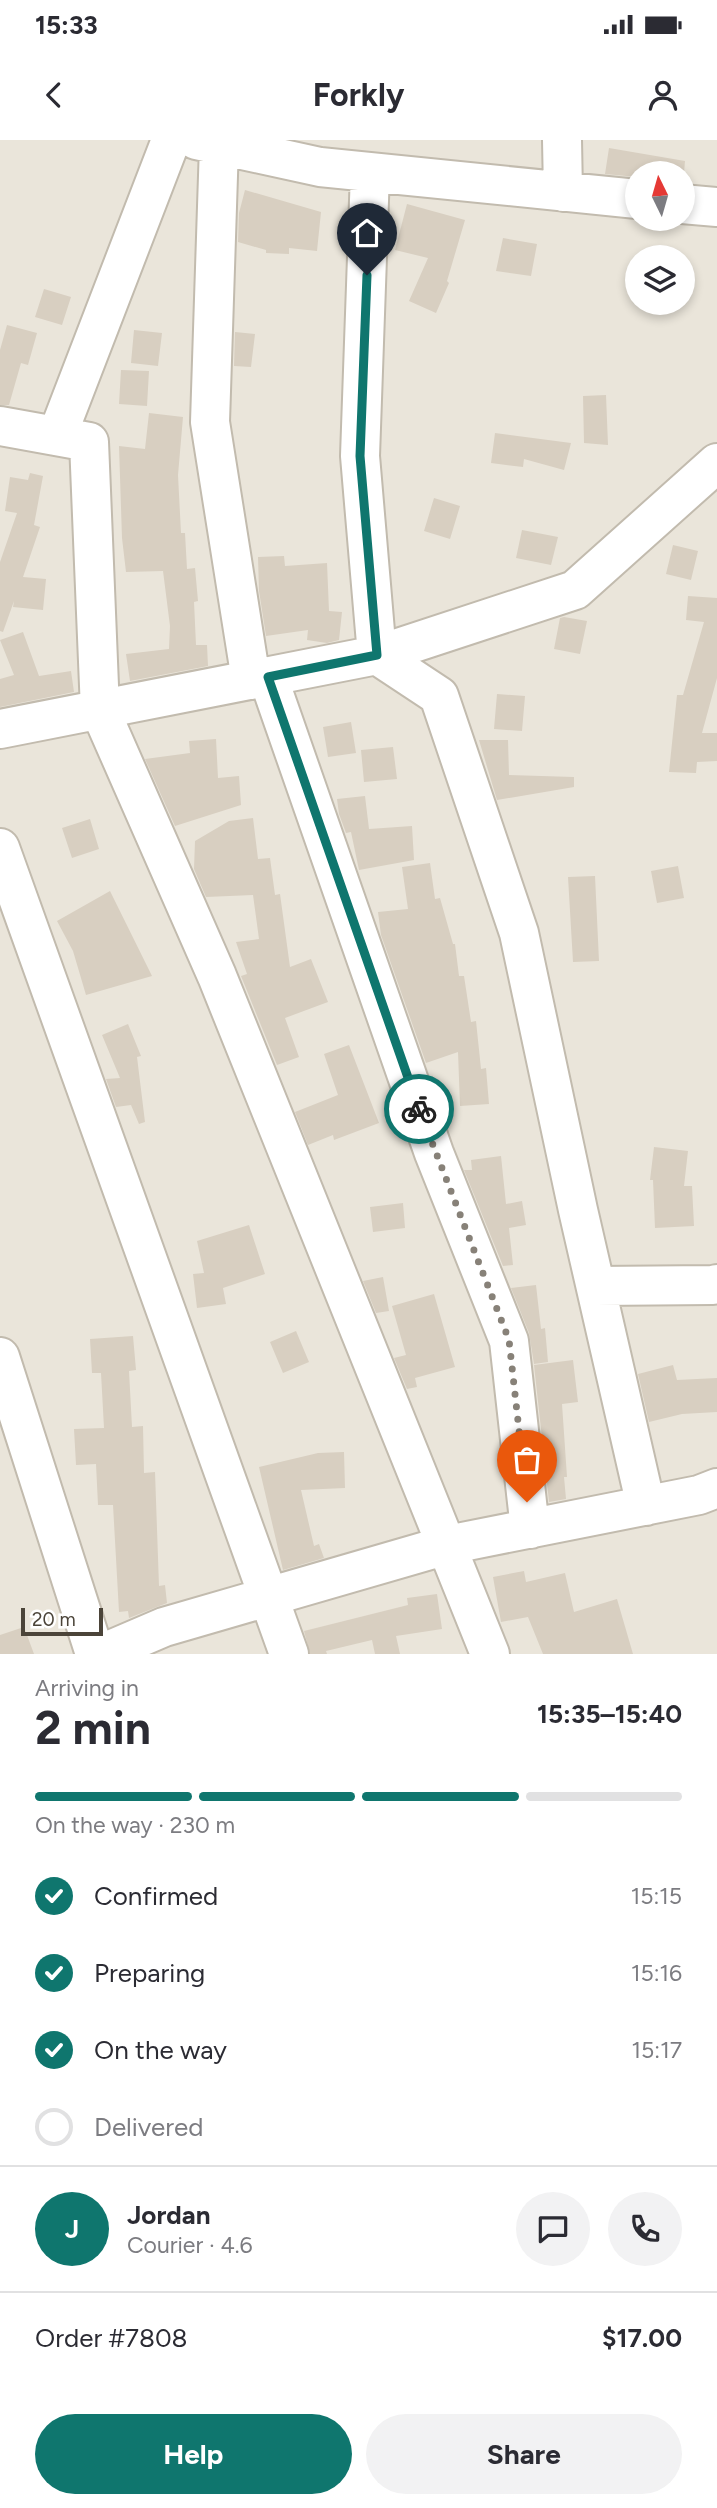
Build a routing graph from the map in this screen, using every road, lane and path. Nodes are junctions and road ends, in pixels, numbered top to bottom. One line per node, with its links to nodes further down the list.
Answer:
1 (171, 140): 10 (street)
2 (562, 140): 5 (street)
3 (206, 143): 4 (street); 13 (street)
4 (370, 172): 5 (street); 12 (street)
5 (564, 192): 6 (street)
6 (625, 198)
7 (695, 205): 8 (street)
8 (717, 207)
9 (0, 426): 10 (street)
10 (57, 436): 14 (street)
11 (717, 463): 12 (street)
12 (377, 655): 13 (street); 18 (street)
13 (260, 678): 14 (street); 22 (street)
14 (100, 710): 15 (street); 23 (street)
15 (0, 729)
16 (0, 848): 24 (street)
17 (717, 1284): 18 (street)
18 (596, 1286): 21 (street)
19 (0, 1357): 26 (street)
20 (717, 1488): 21 (street)
21 (646, 1506): 22 (street)
22 (530, 1529): 23 (street)
23 (447, 1545): 24 (street); 29 (street)
24 (267, 1597): 25 (street); 28 (street)
25 (166, 1640): 27 (street)
26 (95, 1654)
27 (101, 1654)
28 (289, 1654)
29 (490, 1654)

